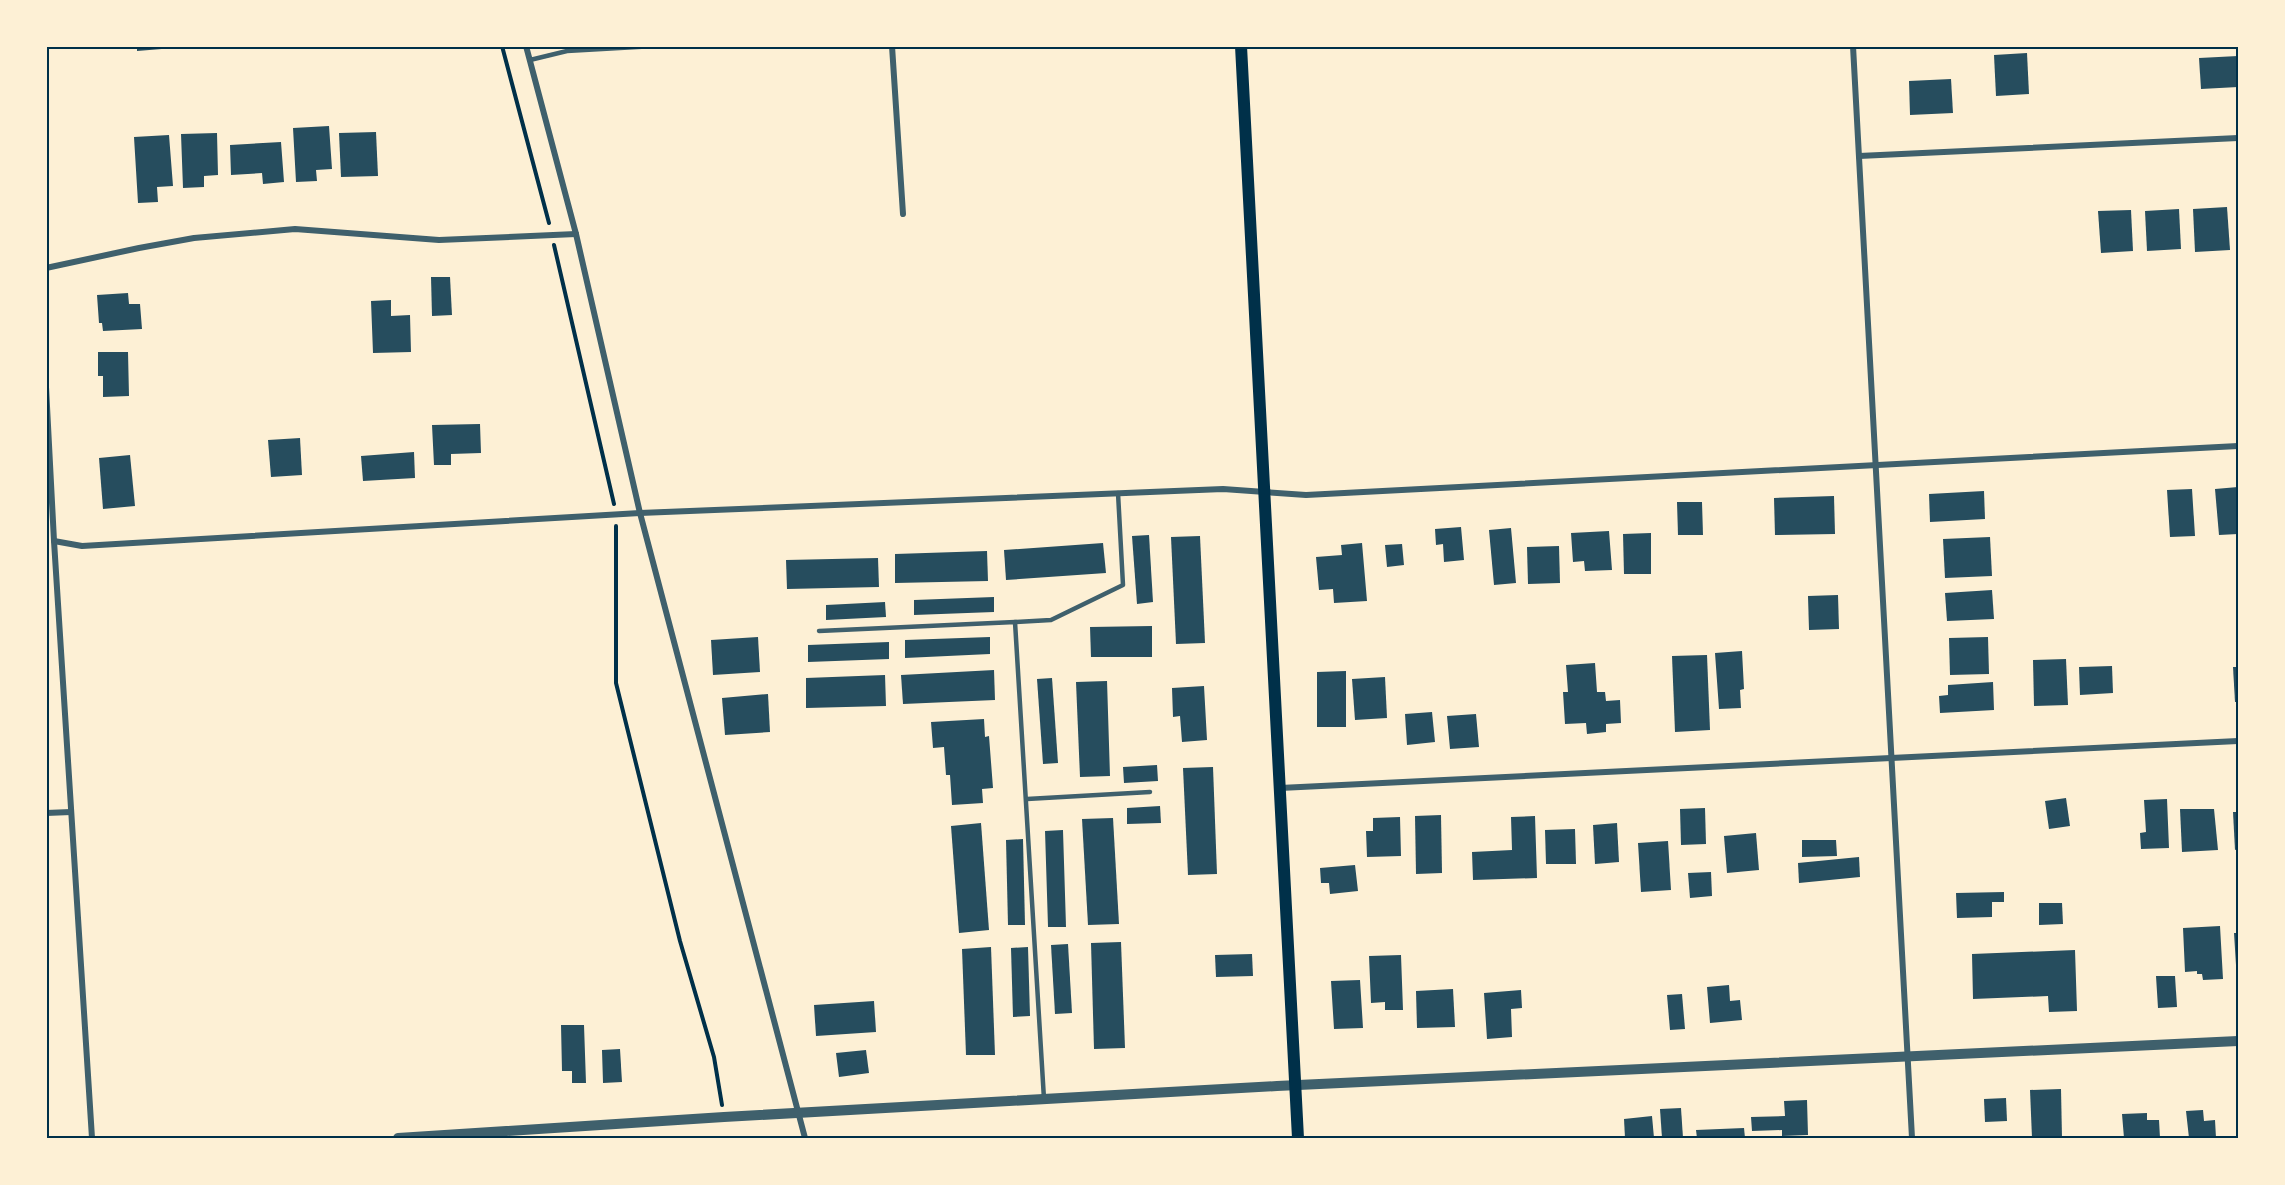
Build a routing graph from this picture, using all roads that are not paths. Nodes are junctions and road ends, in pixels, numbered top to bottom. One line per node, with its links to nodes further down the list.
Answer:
1 (526, 46): 6 (street)
2 (655, 46): 6 (lane)
3 (892, 46): 9 (street)
4 (1241, 46): 15 (main road)
5 (1853, 46): 8 (street)
6 (530, 60): 10 (street)
7 (2238, 138): 8 (street)
8 (1859, 156): 14 (street)
9 (903, 214)
10 (576, 234): 11 (street); 17 (street)
11 (46, 268)
12 (46, 387): 18 (street)
13 (2238, 446): 14 (street)
14 (1876, 466): 15 (street); 22 (street)
15 (1265, 492): 16 (street); 23 (main road)
16 (1118, 494): 17 (street); 19 (lane)
17 (640, 513): 18 (street); 32 (street)
18 (54, 541): 26 (street)
19 (1015, 622): 20 (lane); 25 (lane)
20 (819, 631)
21 (2238, 741): 22 (street)
22 (1891, 756): 23 (street); 29 (street)
23 (1280, 788): 30 (main road)
24 (1150, 792): 25 (lane)
25 (1027, 799): 31 (lane)
26 (71, 812): 27 (street); 34 (street)
27 (46, 813)
28 (2238, 1041): 29 (street)
29 (1907, 1058): 30 (street); 38 (street)
30 (1295, 1085): 31 (street); 37 (main road)
31 (1044, 1099): 32 (street)
32 (798, 1113): 33 (street); 36 (street)
33 (519, 1135): 35 (street)
34 (92, 1138)
35 (398, 1138)
36 (805, 1138)
37 (1298, 1138)
38 (1912, 1138)

